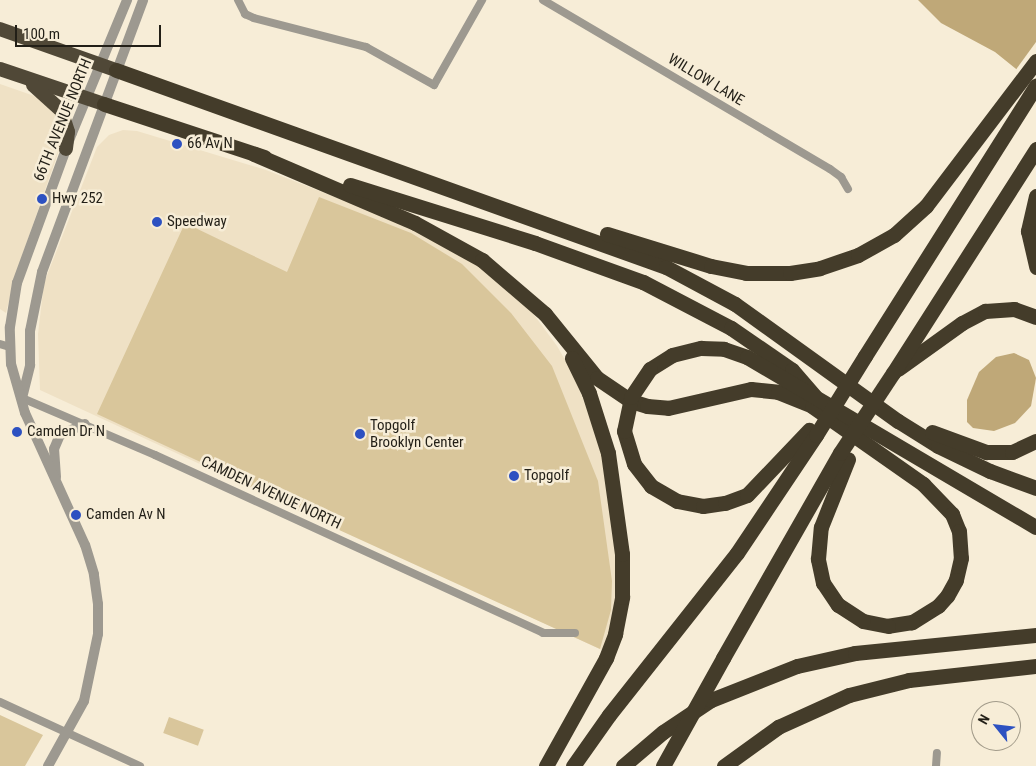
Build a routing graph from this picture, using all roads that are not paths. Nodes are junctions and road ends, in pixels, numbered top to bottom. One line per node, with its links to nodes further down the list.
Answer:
1 (127, 0): 8 (street, 66TH AVENUE NORTH)
2 (142, 0): 10 (street, 66TH AVENUE NORTH)
3 (238, 0): 4 (street)
4 (482, 0)
5 (543, 0): 19 (street, WILLOW LANE)
6 (0, 29): 8 (highway)
7 (1036, 61): 18 (highway)
8 (102, 65): 10 (highway); 13 (street, 66TH AVENUE NORTH)
9 (0, 69): 11 (highway)
10 (116, 70): 14 (street, 66TH AVENUE NORTH); 18 (highway)
11 (20, 76): 13 (highway); 15 (highway)
12 (1036, 86): 30 (highway, bridge)
13 (87, 98): 14 (highway); 15 (street, 66TH AVENUE NORTH)
14 (104, 104): 17 (highway); 28 (street, 66TH AVENUE NORTH)
15 (66, 149): 24 (street, 66TH AVENUE NORTH)
16 (1036, 149): 26 (highway)
17 (254, 154): 22 (highway); 27 (highway)
18 (442, 185): 25 (highway)
19 (848, 189)
20 (1036, 196): 21 (highway)
21 (1036, 267)
22 (527, 296): 32 (highway); 44 (highway)
23 (1036, 317): 26 (highway)
24 (5, 346): 28 (street, 66TH AVENUE NORTH)
25 (817, 363): 31 (highway); 34 (highway)
26 (893, 373): 32 (highway, bridge)
27 (815, 396): 30 (highway, bridge); 35 (highway)
28 (22, 398): 29 (street, CAMDEN AVENUE NORTH); 33 (street, 66TH AVENUE NORTH)
29 (85, 424): 33 (street); 36 (street, CAMDEN AVENUE NORTH)
30 (812, 433): 45 (highway)
31 (1036, 441)
32 (844, 456): 47 (highway, bridge)
33 (58, 488): 40 (street, 66TH AVENUE NORTH)
34 (1036, 488)
35 (1036, 527)
36 (575, 633)
37 (1036, 635): 46 (highway)
38 (1036, 666): 48 (highway)
39 (0, 702): 40 (street)
40 (67, 732): 42 (street, 66TH AVENUE NORTH); 43 (street)
41 (936, 753): 49 (street)
42 (48, 766)
43 (140, 766)
44 (546, 766)
45 (573, 766)
46 (623, 766)
47 (663, 766)
48 (724, 766)
49 (936, 766)

